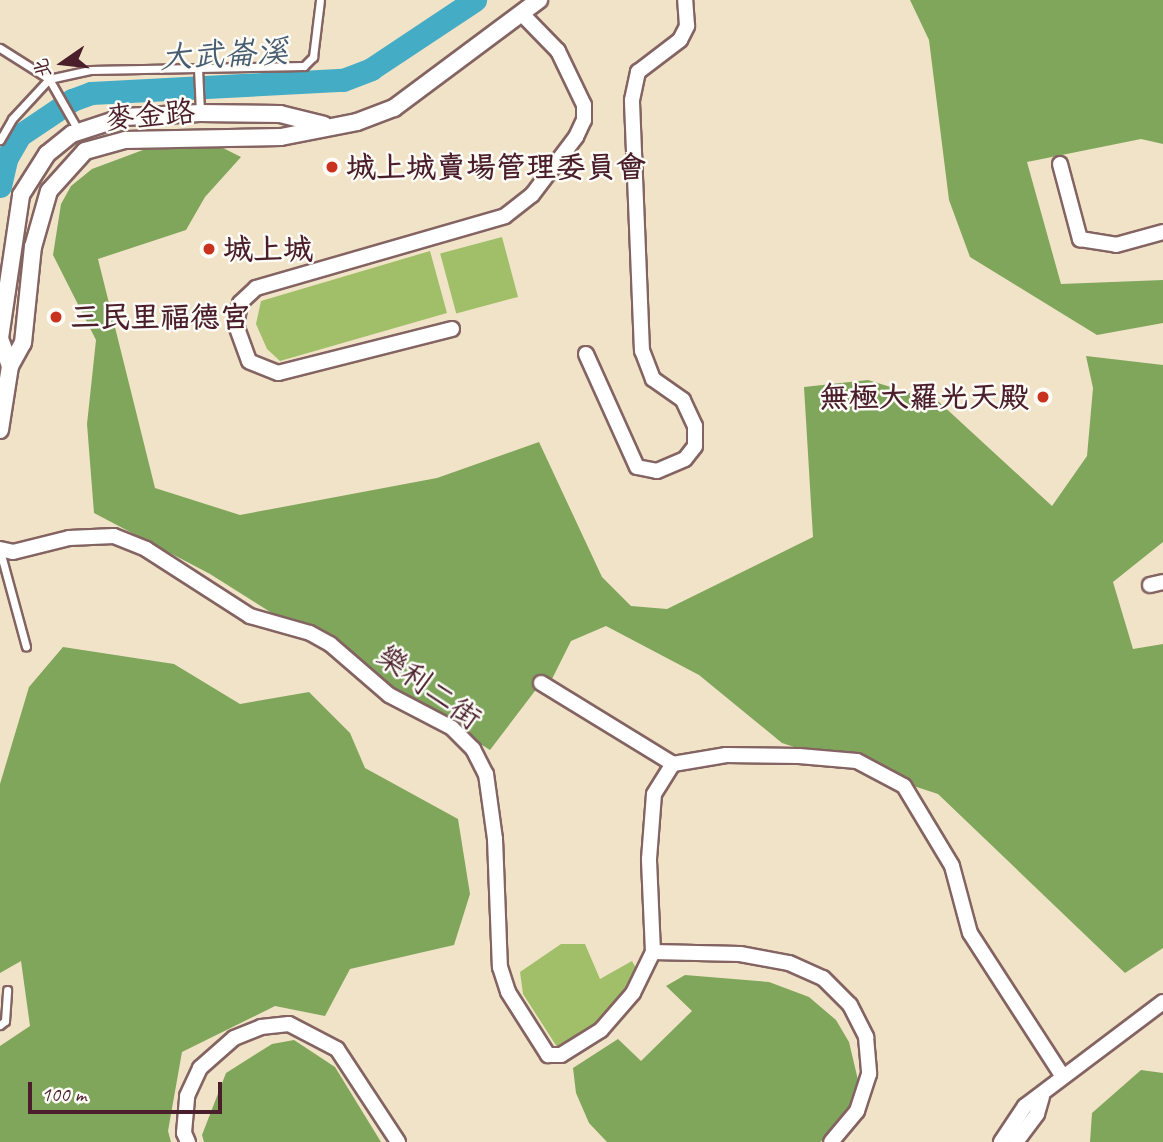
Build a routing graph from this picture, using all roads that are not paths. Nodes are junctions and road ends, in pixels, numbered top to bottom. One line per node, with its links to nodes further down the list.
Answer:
1 (320, 0): 6 (lane)
2 (539, 0): 4 (street, 麥金路)
3 (685, 0): 16 (street)
4 (521, 13): 10 (street, 麥金路); 15 (street)
5 (0, 48): 7 (lane)
6 (198, 68): 7 (lane); 8 (lane)
7 (49, 79): 9 (lane); 12 (lane)
8 (200, 113): 9 (street, 麥金路); 10 (street, 麥金路); 11 (street)
9 (76, 126): 17 (street, 麥金路)
10 (328, 126): 11 (street, 麥金路)
11 (201, 138): 17 (street, 麥金路)
12 (0, 140)
13 (1060, 164): 14 (street)
14 (1163, 232)
15 (452, 329)
16 (586, 354)
17 (10, 366): 18 (street, 麥金路)
18 (0, 430)
19 (0, 550): 20 (lane, 樂利二街); 23 (street, 樂利二街)
20 (26, 647)
21 (541, 683): 22 (street)
22 (673, 764): 23 (street); 27 (street)
23 (653, 952): 31 (street)
24 (7, 990): 26 (lane)
25 (1163, 1002): 27 (street)
26 (0, 1025)
27 (1063, 1077): 28 (street)
28 (1042, 1097): 32 (street); 33 (street)
29 (188, 1142): 30 (street)
30 (398, 1142)
31 (831, 1142)
32 (1001, 1142)
33 (1016, 1142)

